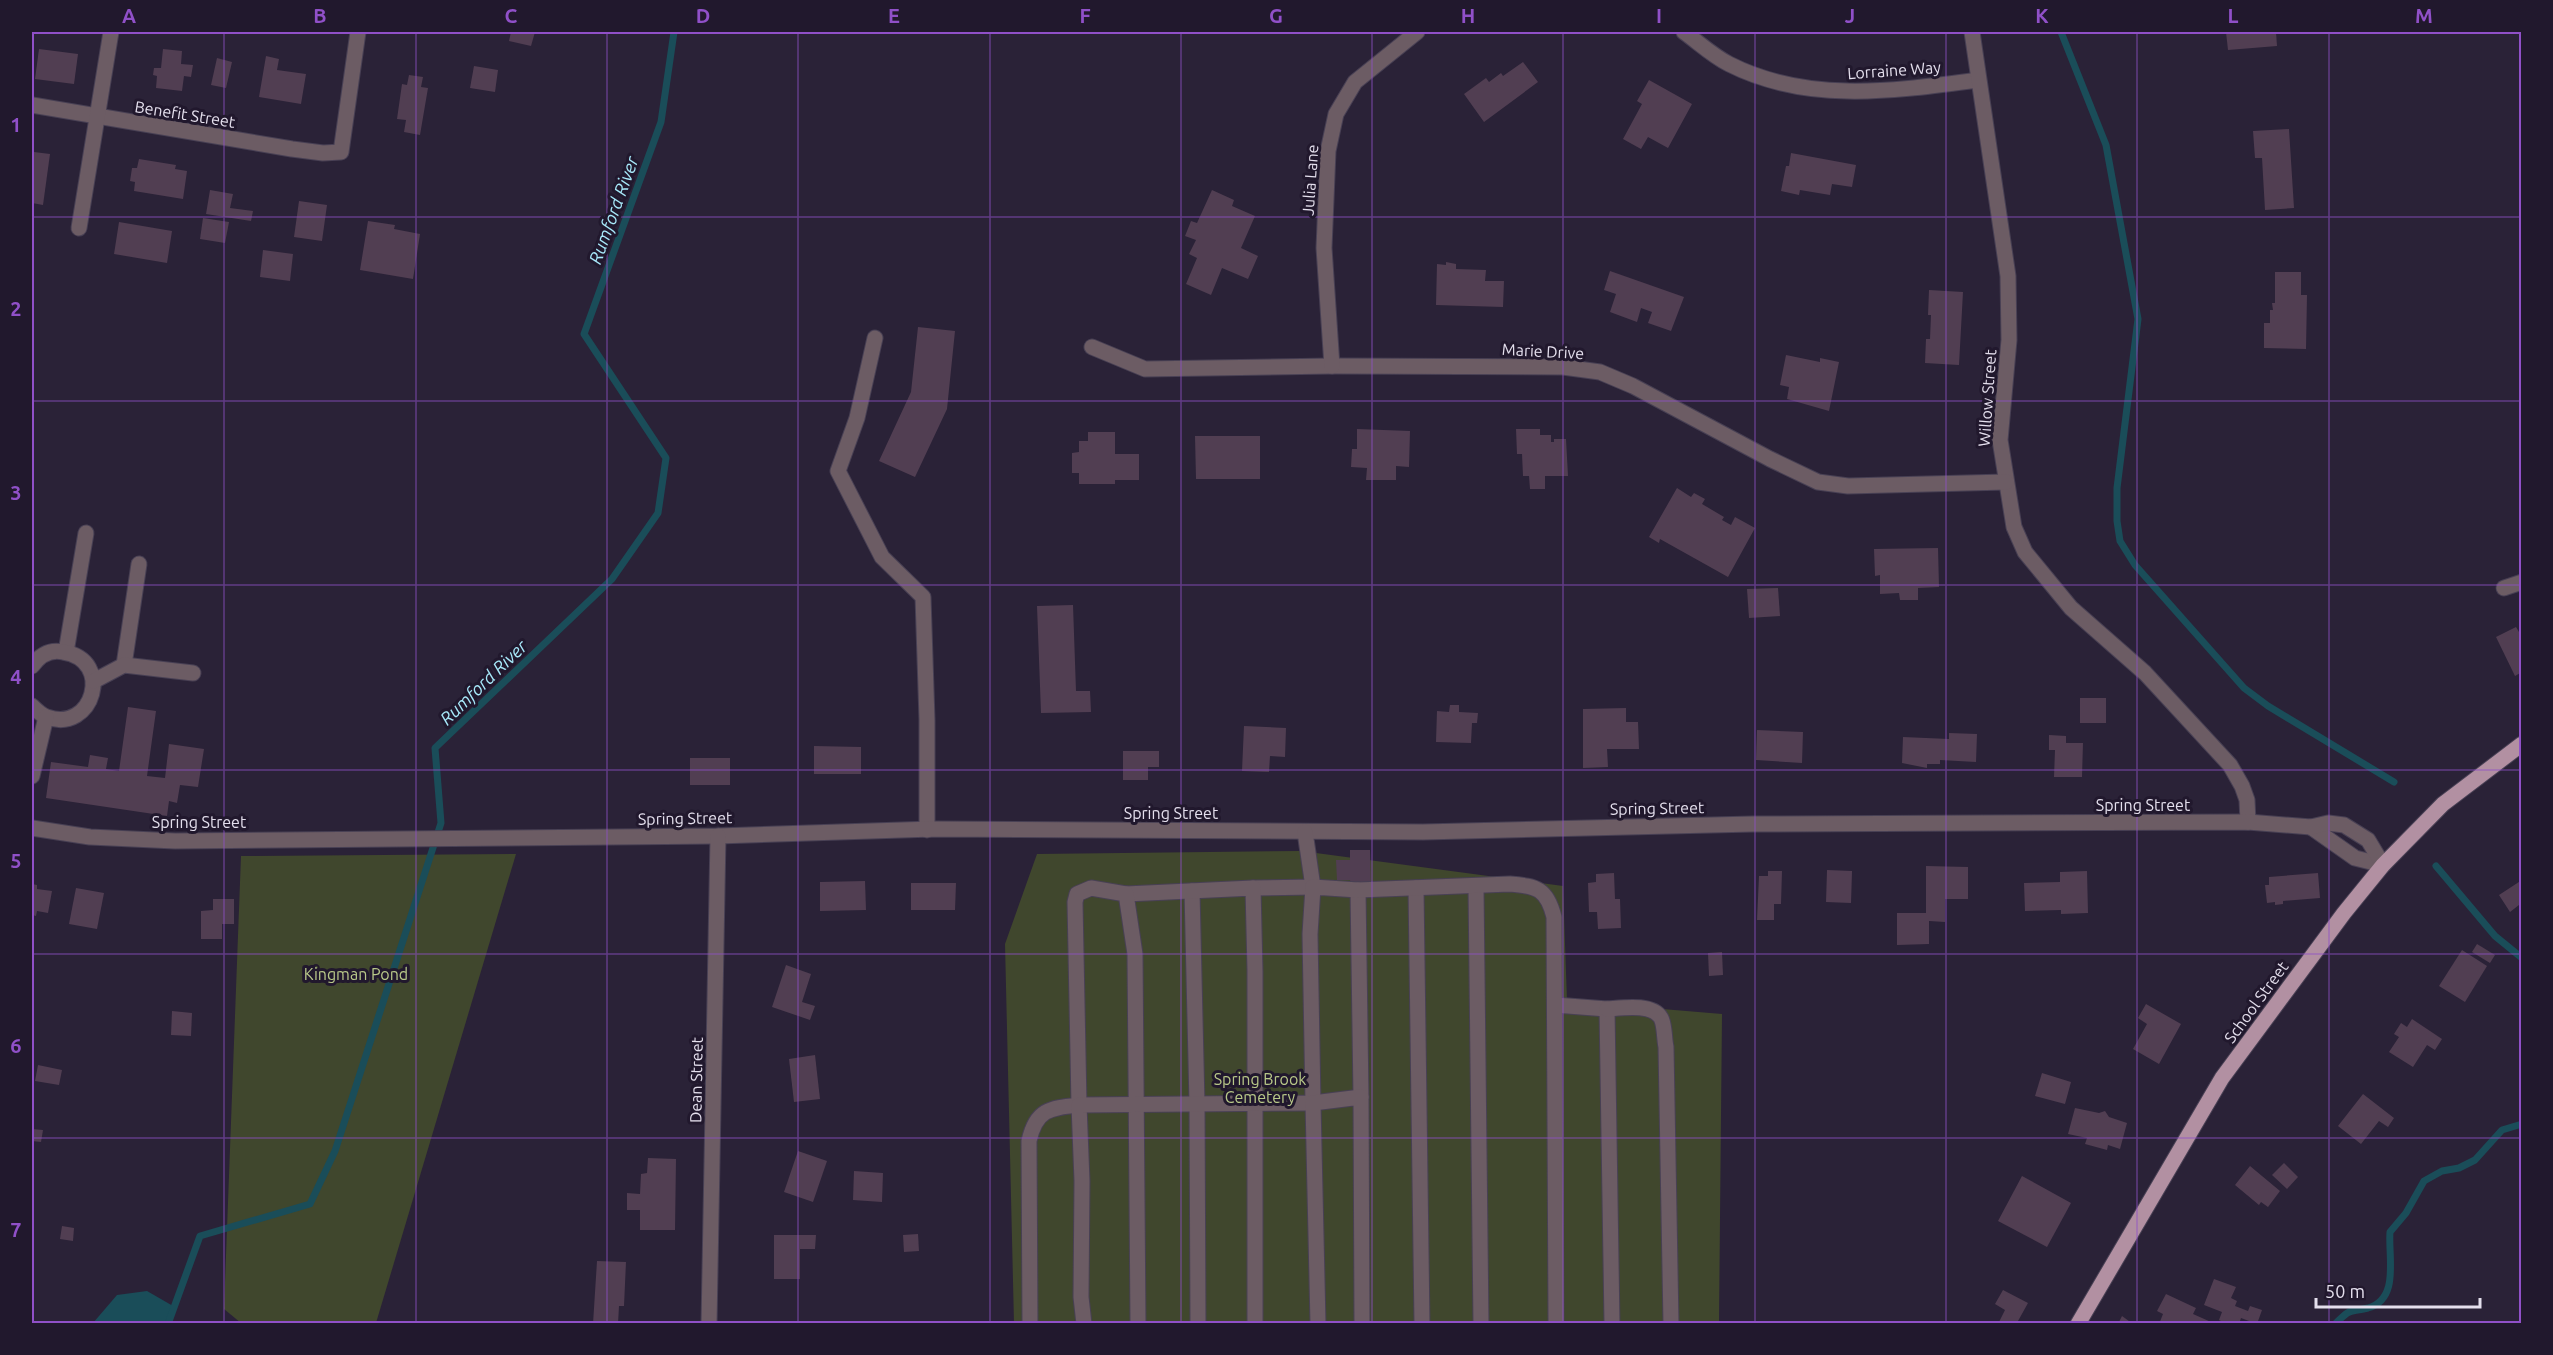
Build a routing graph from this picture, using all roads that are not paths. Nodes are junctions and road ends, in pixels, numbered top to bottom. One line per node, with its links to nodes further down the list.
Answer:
1 (111, 32): 8 (street)
2 (358, 32): 8 (street, Benefit Street)
3 (1417, 32): 12 (street, Julia Lane)
4 (1684, 32): 6 (street, Lorraine Way)
5 (1972, 32): 6 (street, Willow Street)
6 (1978, 80): 13 (street, Willow Street)
7 (32, 105): 8 (street, Benefit Street)
8 (96, 117): 9 (street)
9 (79, 228)
10 (875, 338): 30 (street)
11 (1092, 347): 12 (street, Marie Drive)
12 (1332, 366): 13 (street, Marie Drive)
13 (2006, 482): 27 (street, Willow Street)
14 (86, 533): 18 (street)
15 (139, 564): 19 (street)
16 (2522, 582): 17 (street)
17 (2504, 588)
18 (66, 652): 20 (street); 22 (street)
19 (124, 665): 21 (street); 22 (street)
20 (32, 666)
21 (193, 673)
22 (94, 681): 24 (street)
23 (32, 706): 24 (street)
24 (46, 717): 26 (street)
25 (2520, 745): 33 (main road, School Street)
26 (32, 776)
27 (2248, 822): 28 (street, Spring Street); 31 (street, Spring Street)
28 (2312, 826): 33 (street); 33 (street, Spring Street)
29 (32, 828): 32 (street, Spring Street)
30 (927, 830): 31 (street, Spring Street); 32 (street, Spring Street)
31 (1305, 832): 34 (street)
32 (718, 836): 49 (street, Dean Street)
33 (2383, 864): 62 (main road, School Street)
34 (1313, 887): 36 (street); 38 (street); 44 (street)
35 (1476, 887): 37 (street); 41 (street); 58 (street)
36 (1253, 888): 39 (street); 47 (street)
37 (1416, 888): 38 (street); 57 (street)
38 (1358, 890): 43 (street)
39 (1192, 891): 40 (street); 46 (street)
40 (1126, 894): 45 (street); 48 (street)
41 (1554, 1005): 42 (street); 59 (street)
42 (1607, 1008): 60 (street); 61 (street)
43 (1361, 1097): 44 (street); 56 (street)
44 (1312, 1103): 47 (street); 55 (street)
45 (1137, 1104): 46 (street); 48 (street); 52 (street)
46 (1197, 1104): 47 (street); 53 (street)
47 (1254, 1104): 54 (street)
48 (1079, 1105): 50 (street); 51 (street)
49 (709, 1323)
50 (1030, 1323)
51 (1084, 1323)
52 (1138, 1323)
53 (1198, 1323)
54 (1255, 1323)
55 (1318, 1323)
56 (1362, 1323)
57 (1422, 1323)
58 (1481, 1323)
59 (1556, 1323)
60 (1612, 1323)
61 (1671, 1323)
62 (2078, 1323)

